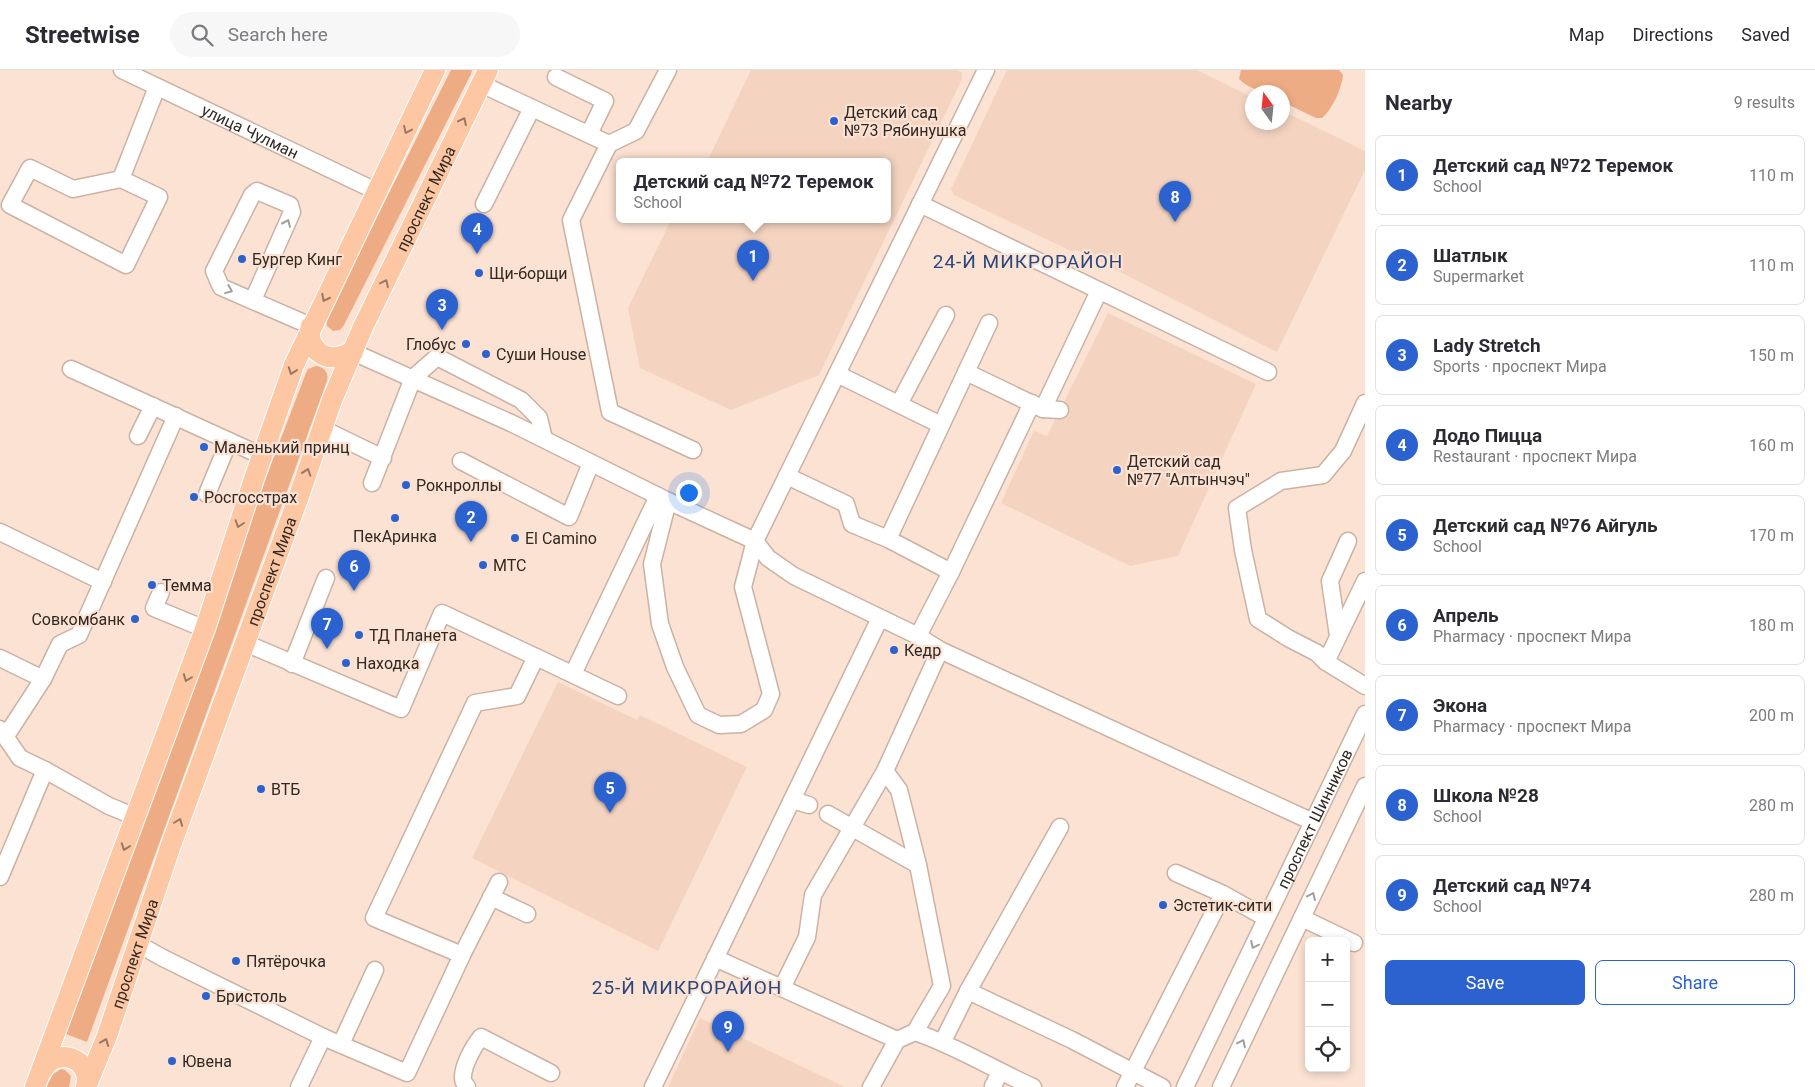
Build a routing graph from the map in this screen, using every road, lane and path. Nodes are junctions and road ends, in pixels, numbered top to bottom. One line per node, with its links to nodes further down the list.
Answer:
1 (122, 70): 7 (street, улица Чулман)
2 (436, 70): 12 (main road, one-way to 12)
3 (668, 70): 10 (street)
4 (986, 70): 14 (street)
5 (484, 76): 8 (street); 20 (main road, проспект Мира, one-way to 5)
6 (556, 77): 9 (street)
7 (157, 87): 11 (street); 12 (street, улица Чулман)
8 (532, 108): 9 (street); 13 (street)
9 (589, 134): 10 (street)
10 (609, 144): 37 (street)
11 (120, 179): 11 (street)
12 (378, 192): 19 (main road, one-way to 19)
13 (484, 204)
14 (920, 204): 15 (street); 24 (street)
15 (1099, 291): 23 (street); 29 (street)
16 (253, 300): 16 (street, one-way to 16); 19 (street)
17 (946, 315): 27 (street)
18 (989, 323): 22 (street)
19 (311, 326): 20 (main road); 38 (main road, one-way to 38)
20 (353, 352): 25 (street); 33 (main road, проспект Мира)
21 (71, 368): 28 (street)
22 (966, 372): 29 (street); 32 (street)
23 (1268, 372)
24 (837, 374): 27 (street); 42 (street)
25 (413, 378): 35 (street); 35 (street); 39 (street)
26 (1365, 402): 63 (street)
27 (899, 404): 32 (street)
28 (153, 406): 31 (street); 34 (street)
29 (1037, 406): 30 (street); 50 (street)
30 (1060, 410)
31 (176, 416): 36 (street); 53 (street)
32 (941, 425): 47 (street)
33 (322, 429): 39 (street); 59 (main road, проспект Мира, one-way to 33)
34 (138, 436)
35 (544, 439): 41 (street)
36 (229, 441): 38 (street); 44 (street)
37 (693, 450)
38 (262, 456): 56 (main road, one-way to 56)
39 (383, 458): 43 (street)
40 (461, 461): 41 (street)
41 (591, 463): 45 (street)
42 (787, 476): 47 (street); 48 (street)
43 (372, 483)
44 (207, 494)
45 (663, 499): 48 (street); 48 (street); 65 (street)
46 (0, 532): 53 (street)
47 (888, 539): 50 (street)
48 (755, 541): 55 (street)
49 (1348, 541): 58 (street)
50 (951, 572): 57 (street)
51 (326, 578): 64 (street)
52 (1365, 581): 58 (street)
53 (103, 582): 66 (street)
54 (161, 592): 56 (street)
55 (880, 618): 57 (street); 74 (street)
56 (205, 629): 77 (main road, one-way to 77)
57 (918, 636): 60 (street)
58 (1338, 636): 63 (street)
59 (245, 643): 64 (street); 91 (main road, проспект Мира, one-way to 59)
60 (940, 650): 72 (street); 78 (street)
61 (536, 657): 64 (street); 65 (street); 92 (street)
62 (0, 658): 66 (street)
63 (1326, 662): 67 (street)
64 (292, 664)
65 (573, 674): 68 (street)
66 (43, 679): 70 (street)
67 (1365, 686)
68 (618, 696)
69 (1365, 714): 78 (street, проспект Шинников)
70 (3, 733): 71 (street)
71 (45, 770): 77 (street); 83 (street)
72 (885, 771): 80 (street); 81 (street)
73 (1365, 786): 89 (street, проспект Шинников, one-way to 73)
74 (792, 800): 75 (street); 93 (street)
75 (809, 805)
76 (828, 814): 80 (street)
77 (136, 817): 104 (main road, one-way to 104)
78 (1313, 822): 88 (street, проспект Шинников)
79 (1060, 827): 96 (street)
80 (850, 828): 81 (street); 95 (street)
81 (918, 865): 97 (street)
82 (1176, 873): 85 (street)
83 (0, 876)
84 (499, 882): 86 (street)
85 (1223, 894): 88 (street); 102 (street)
86 (491, 897): 87 (street); 92 (street)
87 (526, 914)
88 (1266, 918): 114 (street, проспект Шинников, one-way to 114)
89 (1302, 918): 90 (street); 115 (street, проспект Шинников, one-way to 89)
90 (1354, 943)
91 (138, 944): 98 (street); 106 (main road, проспект Мира, one-way to 91)
92 (462, 955): 101 (street)
93 (715, 958): 95 (street); 109 (street)
94 (375, 970): 101 (street)
95 (782, 988): 99 (street)
96 (968, 991): 100 (street); 102 (street)
97 (915, 1032): 99 (street); 100 (street)
98 (324, 1037): 101 (street); 107 (street)
99 (897, 1040): 110 (street)
100 (943, 1041): 105 (street)
101 (341, 1044)
102 (1132, 1071): 112 (street); 113 (street)
103 (552, 1073): 108 (street)
104 (38, 1079): 106 (main road)
105 (997, 1079): 111 (street)
106 (86, 1087)
107 (299, 1087)
108 (467, 1087)
109 (653, 1087)
110 (871, 1087)
111 (1033, 1087)
112 (1125, 1087)
113 (1162, 1087)
114 (1185, 1087)
115 (1221, 1087)

